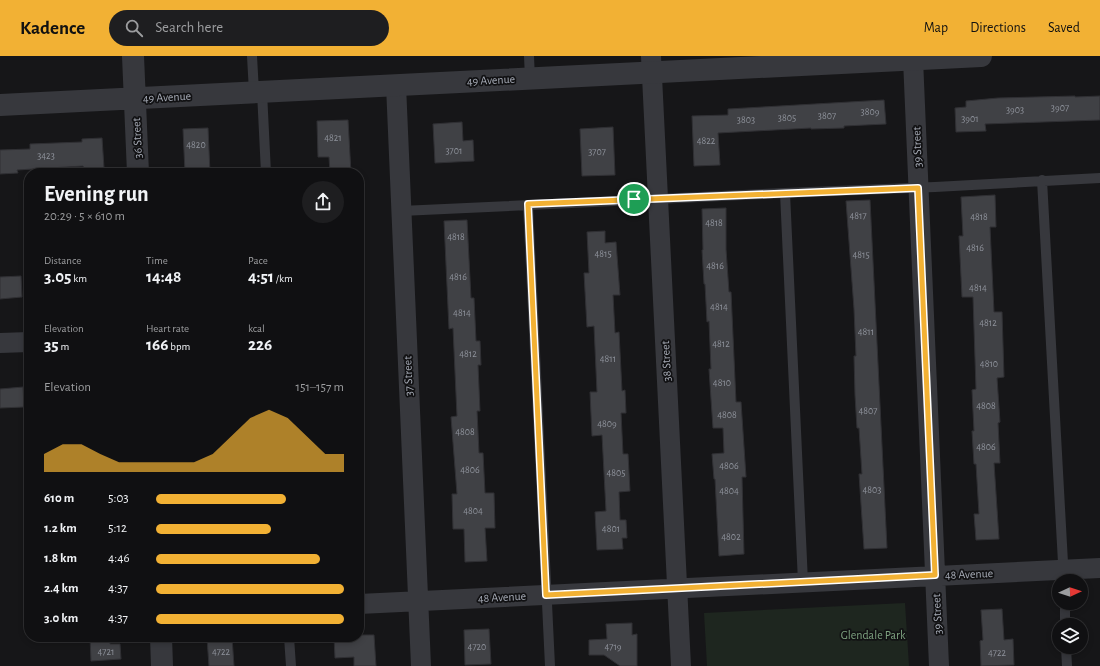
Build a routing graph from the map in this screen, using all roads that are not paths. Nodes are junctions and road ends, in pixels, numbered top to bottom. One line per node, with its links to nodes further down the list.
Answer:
1 (133, 56): 11 (street, 36 Street)
2 (252, 56): 10 (lane)
3 (529, 56): 8 (lane)
4 (981, 56): 5 (street, 49 Avenue)
5 (912, 59): 6 (street, 49 Avenue); 17 (street, 39 Street)
6 (771, 61): 7 (street, 49 Avenue)
7 (652, 64): 8 (street, 49 Avenue); 19 (street, 38 Street)
8 (530, 78): 9 (street, 49 Avenue)
9 (396, 85): 10 (street, 49 Avenue); 21 (street, 37 Street)
10 (258, 92): 11 (street, 49 Avenue); 14 (lane)
11 (135, 98): 12 (street, 49 Avenue); 13 (street, 36 Street)
12 (0, 105)
13 (138, 168)
14 (266, 168)
15 (1100, 178): 16 (lane)
16 (1042, 180): 17 (lane); 25 (lane)
17 (918, 188): 18 (lane); 27 (street, 39 Street)
18 (784, 193): 19 (lane); 29 (lane)
19 (658, 199): 20 (lane); 30 (street, 38 Street)
20 (528, 204): 21 (lane); 31 (lane)
21 (401, 211): 32 (street, 37 Street)
22 (24, 342): 23 (street)
23 (0, 343)
24 (1100, 568): 26 (street, 48 Avenue)
25 (1063, 574)
26 (1068, 574)
27 (935, 575): 28 (street, 48 Avenue); 29 (street, 48 Avenue); 42 (street, 39 Street)
28 (1052, 575)
29 (804, 582): 30 (street, 48 Avenue)
30 (677, 588): 31 (street, 48 Avenue); 41 (street, 38 Street)
31 (546, 595): 32 (street, 48 Avenue); 40 (lane)
32 (418, 601): 33 (street, 48 Avenue); 39 (street, 37 Street)
33 (364, 604)
34 (161, 642): 37 (street)
35 (289, 642): 38 (lane)
36 (1066, 654): 43 (lane)
37 (162, 666)
38 (291, 666)
39 (421, 666)
40 (550, 666)
41 (681, 666)
42 (939, 666)
43 (1067, 666)

